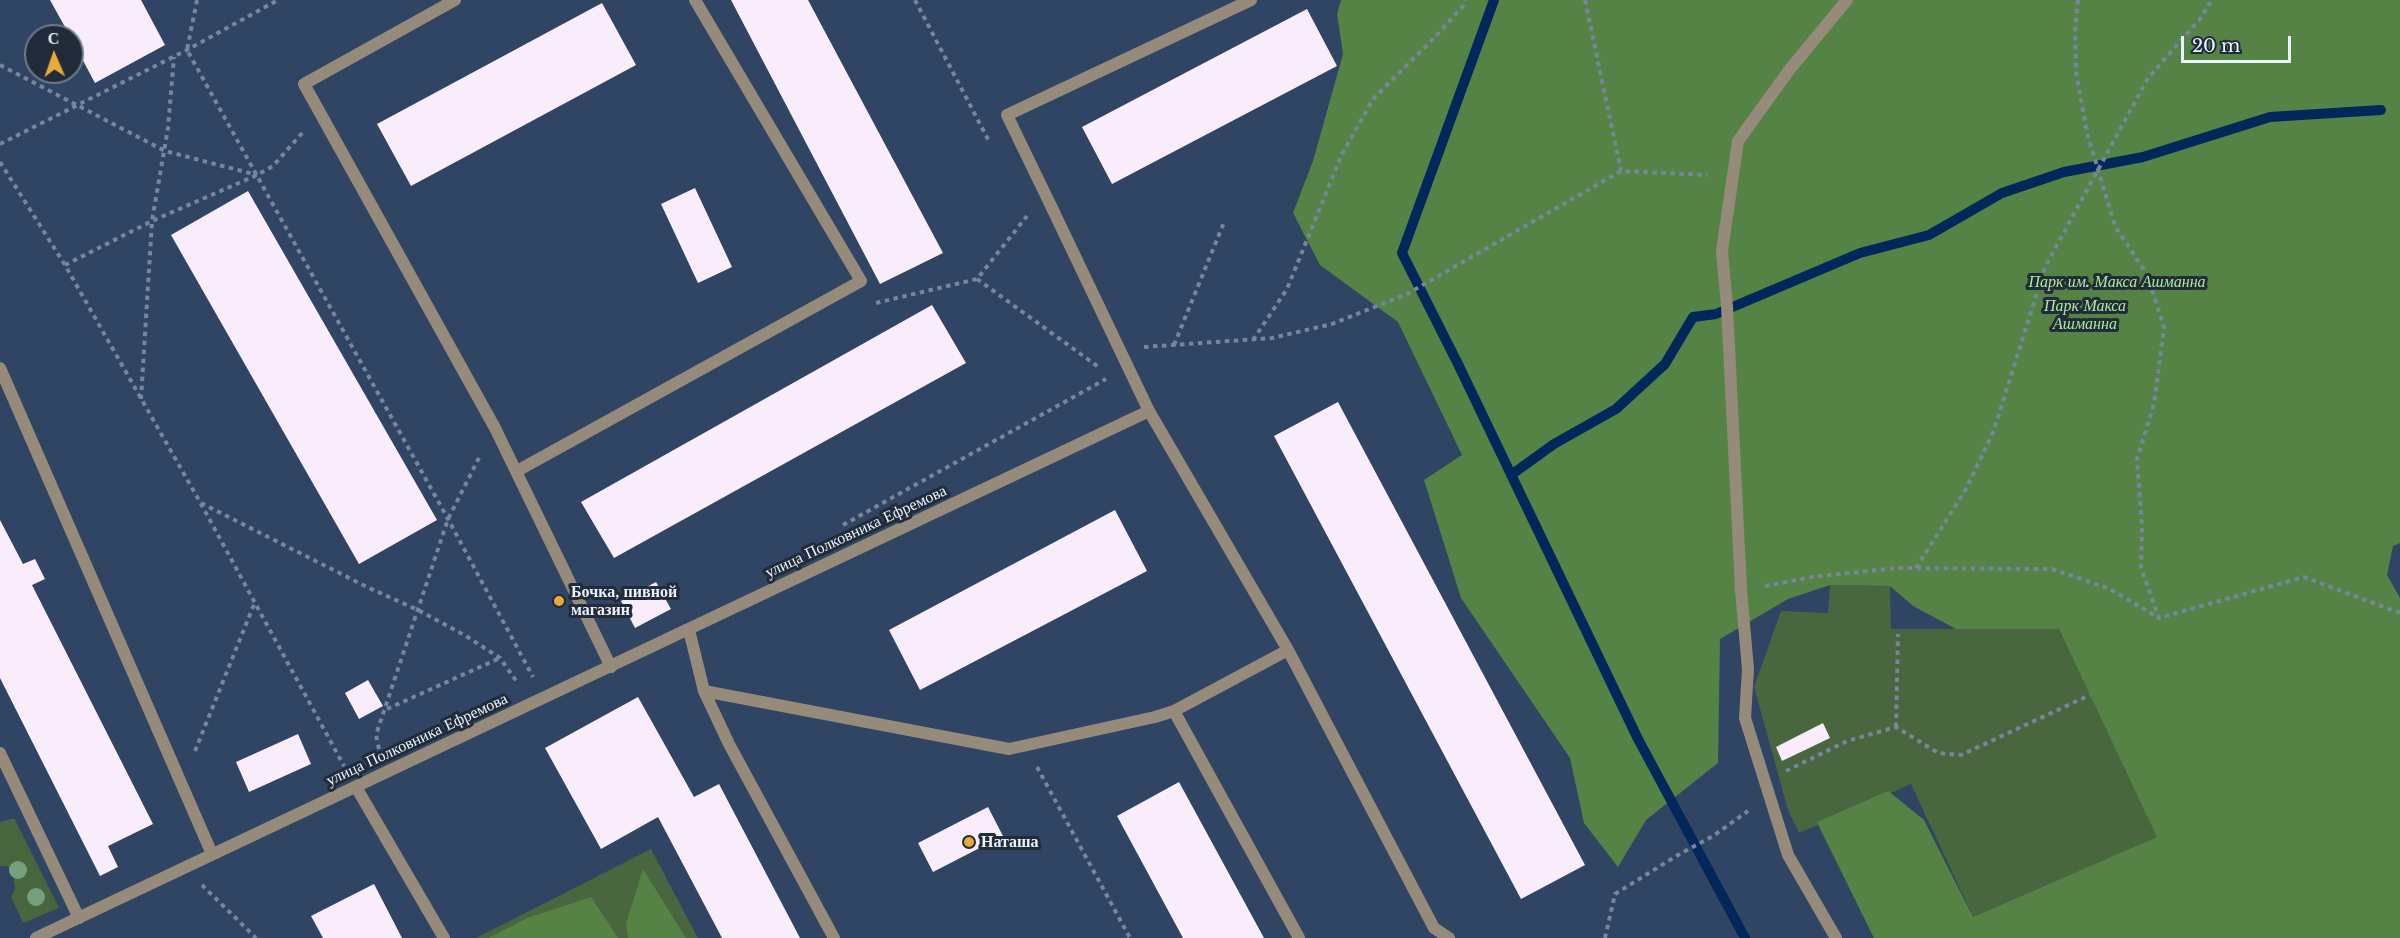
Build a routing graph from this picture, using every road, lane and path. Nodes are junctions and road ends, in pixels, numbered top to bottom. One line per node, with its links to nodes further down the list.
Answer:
1 (196, 0): 12 (path)
2 (278, 0): 12 (path)
3 (455, 0): 16 (street)
4 (695, 0): 30 (street)
5 (915, 0): 17 (path)
6 (1251, 0): 33 (street)
7 (1465, 0): 31 (path)
8 (1585, 0): 22 (path)
9 (1847, 0): 24 (street)
10 (2078, 0): 21 (path)
11 (2212, 0): 21 (path)
12 (187, 50): 13 (path); 23 (path)
13 (174, 57): 15 (path); 19 (path)
14 (0, 65): 15 (path)
15 (79, 104): 18 (path); 19 (path)
16 (320, 113): 23 (path); 39 (street)
17 (990, 143)
18 (0, 144)
19 (165, 151): 23 (path); 27 (path)
20 (0, 162): 28 (path)
21 (2097, 169): 44 (path); 49 (path)
22 (1620, 171): 24 (path); 31 (path)
23 (257, 175): 27 (path); 42 (path)
24 (1732, 176): 45 (street)
25 (1028, 215): 29 (path)
26 (1225, 220): 32 (path)
27 (152, 221): 28 (path); 37 (path)
28 (65, 265): 37 (path)
29 (977, 279): 30 (path); 35 (path)
30 (836, 294): 40 (street)
31 (1253, 340): 32 (path)
32 (1174, 345): 33 (path)
33 (1119, 348): 38 (street)
34 (0, 368): 66 (street)
35 (1102, 369)
36 (1111, 376): 43 (path)
37 (141, 400): 41 (path)
38 (1149, 411): 50 (street, улица Полковника Ефремова); 52 (street)
39 (495, 428): 40 (street); 42 (path)
40 (517, 471): 54 (street)
41 (200, 502): 46 (path); 47 (path)
42 (448, 519): 47 (path); 57 (path)
43 (841, 526)
44 (1916, 568): 45 (path); 49 (path)
45 (1741, 590): 68 (street)
46 (255, 602): 66 (path); 67 (path)
47 (418, 610): 53 (path); 59 (path)
48 (2400, 613): 49 (path)
49 (2159, 618)
50 (689, 630): 54 (street, улица Полковника Ефремова); 55 (street)
51 (1898, 634): 61 (path)
52 (1287, 650): 60 (street); 78 (street)
53 (500, 658): 58 (path); 59 (path)
54 (611, 667): 57 (street, улица Полковника Ефремова)
55 (704, 691): 62 (street); 75 (street)
56 (2090, 694): 61 (path)
57 (545, 698): 58 (street, улица Полковника Ефремова)
58 (532, 704): 64 (street, улица Полковника Ефремова)
59 (386, 709): 64 (path)
60 (1174, 711): 62 (street); 77 (street)
61 (1896, 727): 65 (path)
62 (1025, 745): 76 (path)
63 (0, 753): 71 (street)
64 (385, 774): 67 (street, улица Полковника Ефремова)
65 (1778, 776)
66 (182, 785): 69 (street)
67 (356, 787): 69 (street, улица Полковника Ефремова); 74 (street)
68 (1768, 796): 79 (path); 80 (street)
69 (212, 854): 70 (street, улица Полковника Ефремова)
70 (184, 868): 71 (street, улица Полковника Ефремова); 73 (path)
71 (79, 918): 72 (street, улица Полковника Ефремова)
72 (36, 938)
73 (256, 938)
74 (444, 938)
75 (834, 938)
76 (1130, 938)
77 (1299, 938)
78 (1449, 938)
79 (1605, 938)
80 (1836, 938)

